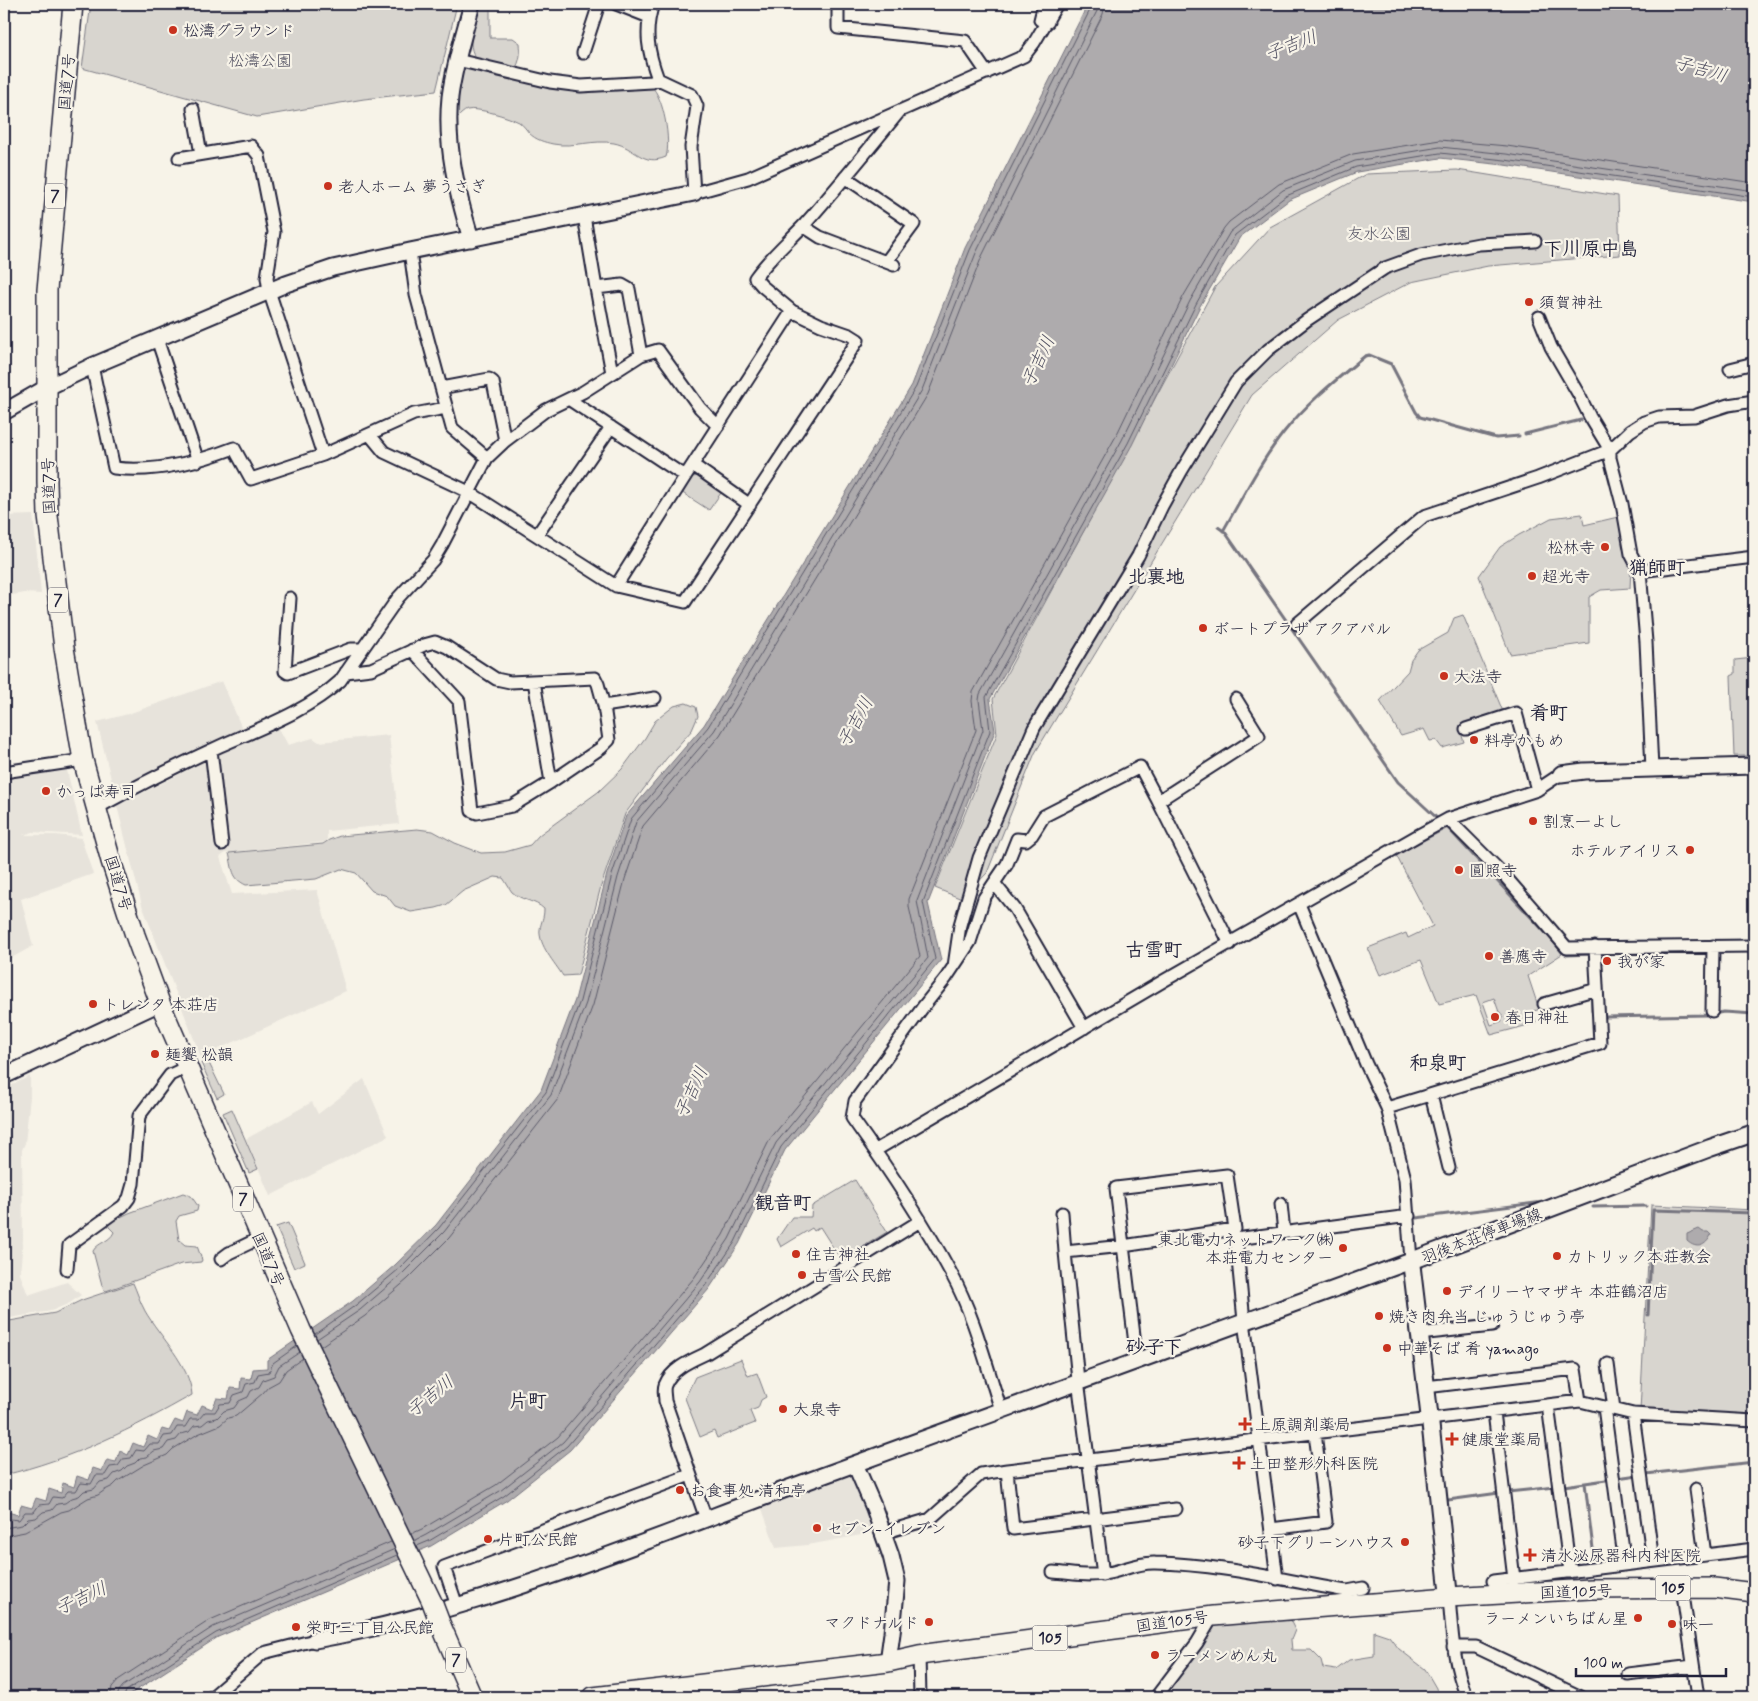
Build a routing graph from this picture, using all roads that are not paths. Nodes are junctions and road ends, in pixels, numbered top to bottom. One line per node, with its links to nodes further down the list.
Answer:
1 (73, 4): 36 (highway, 国道7号 / 7)
2 (472, 4): 12 (street)
3 (599, 4): 11 (street)
4 (616, 4): 9 (street)
5 (653, 4): 9 (street)
6 (838, 4): 13 (street)
7 (1044, 4): 10 (street)
8 (1057, 4): 10 (street)
9 (648, 17): 14 (street)
10 (1048, 22): 13 (street)
11 (583, 54)
12 (457, 60): 14 (street); 23 (street)
13 (986, 73): 16 (street)
14 (658, 79): 20 (street)
15 (193, 109): 17 (street)
16 (901, 109): 19 (street); 20 (street)
17 (201, 154): 18 (street); 27 (street)
18 (179, 158)
19 (845, 178): 22 (street); 22 (street)
20 (694, 193): 21 (street)
21 (584, 216): 23 (street); 26 (street)
22 (803, 226): 28 (street)
23 (471, 239): 25 (street)
24 (1535, 241): 86 (street)
25 (410, 251): 27 (street); 37 (street)
26 (596, 288): 31 (street); 35 (street)
27 (269, 291): 30 (street); 47 (street)
28 (792, 311): 42 (street); 53 (street)
29 (1539, 317): 46 (street)
30 (157, 339): 33 (street); 49 (street)
31 (641, 355): 35 (street); 42 (street)
32 (1754, 362): 34 (street)
33 (92, 366): 36 (street); 49 (street)
34 (1730, 369)
35 (612, 373): 38 (street)
36 (46, 388): 41 (street); 69 (highway, 国道7号 / 7)
37 (441, 388): 40 (street); 45 (street)
38 (570, 400): 43 (street); 45 (street)
39 (1754, 401): 46 (street)
40 (446, 408): 44 (street); 48 (street)
41 (4, 412)
42 (718, 426): 50 (street)
43 (611, 427): 51 (street); 54 (street)
44 (370, 435): 47 (street); 52 (street)
45 (505, 441): 48 (street)
46 (1610, 450): 56 (street); 59 (street)
47 (322, 455): 49 (street)
48 (487, 458): 52 (street)
49 (198, 462)
50 (693, 465): 51 (street); 53 (street)
51 (686, 475): 57 (street)
52 (469, 492): 54 (street); 60 (street)
53 (750, 505): 57 (street)
54 (537, 535): 57 (street)
55 (1754, 557): 56 (street)
56 (1640, 571): 71 (street)
57 (616, 586)
58 (290, 598): 60 (street)
59 (1297, 624)
60 (362, 648): 62 (street)
61 (412, 650): 62 (street); 63 (street); 74 (street)
62 (346, 672): 68 (street)
63 (534, 681): 66 (street); 74 (street)
64 (655, 698): 66 (street)
65 (1236, 699): 76 (street)
66 (604, 706): 74 (street)
67 (1466, 729): 75 (street)
68 (211, 750): 77 (street); 79 (street)
69 (83, 760): 72 (street); 77 (highway, 国道7号 / 7)
70 (1754, 766): 71 (street)
71 (1652, 769): 73 (street)
72 (4, 772)
73 (1561, 774): 75 (street)
74 (551, 782)
75 (1537, 790): 78 (street)
76 (1158, 800): 80 (street); 82 (street)
77 (97, 808): 88 (highway, 国道7号 / 7)
78 (1448, 820): 81 (street); 85 (street)
79 (222, 844)
80 (994, 883): 86 (street); 91 (street)
81 (1299, 904): 82 (street); 95 (street)
82 (1230, 944): 91 (street)
83 (1713, 946): 84 (street); 85 (street); 90 (street)
84 (1754, 946)
85 (1595, 947): 87 (street)
86 (954, 966): 97 (street)
87 (1597, 989): 89 (street); 94 (street)
88 (160, 1003): 92 (highway, 国道7号 / 7); 93 (street)
89 (1544, 1004)
90 (1712, 1011)
91 (1084, 1028): 97 (street)
92 (187, 1067): 104 (highway, 国道7号 / 7); 109 (street)
93 (4, 1076)
94 (1432, 1095): 95 (street); 98 (street)
95 (1387, 1108): 101 (street)
96 (1754, 1133): 108 (main road, 羽後本荘停車場線)
97 (876, 1150): 102 (street)
98 (1449, 1168)
99 (1281, 1204): 103 (street)
100 (1062, 1213): 106 (street)
101 (1409, 1216): 103 (street); 108 (street)
102 (920, 1221): 120 (street); 130 (street)
103 (1284, 1232): 110 (street)
104 (260, 1238): 107 (street); 160 (highway, 国道7号 / 7, bridge)
105 (1123, 1246): 105 (street); 106 (street); 113 (street)
106 (1065, 1252): 115 (street)
107 (221, 1259)
108 (1411, 1261): 110 (street); 112 (main road, 羽後本荘停車場線)
109 (67, 1269)
110 (1244, 1321): 113 (street); 126 (street)
111 (1492, 1326): 112 (street)
112 (1419, 1334): 116 (main road, 羽後本荘停車場線)
113 (1136, 1360): 115 (street)
114 (1608, 1364): 119 (street)
115 (1078, 1380): 120 (street); 127 (street)
116 (1426, 1387): 117 (street); 123 (main road, 羽後本荘停車場線)
117 (1580, 1401): 118 (street); 119 (street)
118 (1548, 1405): 121 (street); 142 (street)
119 (1609, 1408): 122 (street); 140 (street)
120 (1000, 1410): 128 (street)
121 (1494, 1412): 123 (street); 144 (street)
122 (1634, 1414): 124 (street); 139 (street)
123 (1430, 1420): 125 (street); 150 (main road, 羽後本荘停車場線)
124 (1754, 1421)
125 (1314, 1433): 126 (street); 135 (street)
126 (1260, 1439): 127 (street); 135 (street)
127 (1088, 1461): 129 (street); 134 (street)
128 (855, 1464): 133 (street); 136 (street)
129 (1007, 1470): 134 (street); 136 (street)
130 (690, 1476): 133 (street); 151 (street)
131 (1696, 1489): 138 (street)
132 (1176, 1509): 134 (street)
133 (706, 1518): 151 (street)
134 (1095, 1519): 143 (street)
135 (1271, 1529): 145 (street)
136 (882, 1533): 156 (street)
137 (1754, 1548): 138 (street)
138 (1705, 1555): 139 (street)
139 (1653, 1561): 140 (street)
140 (1624, 1565): 142 (street)
141 (1053, 1572): 143 (street)
142 (1570, 1572): 144 (street)
143 (1103, 1574): 145 (street)
144 (1514, 1578): 146 (street)
145 (1277, 1579): 147 (street)
146 (1493, 1581)
147 (1363, 1588)
148 (1682, 1588): 149 (highway, 国道105号 / 105); 150 (highway, 国道105号 / 105); 157 (street)
149 (1754, 1593)
150 (1449, 1597): 152 (highway, 国道105号 / 105); 154 (street)
151 (456, 1606): 153 (street)
152 (1213, 1616): 155 (highway, 国道105号 / 105); 163 (street)
153 (315, 1640): 159 (street)
154 (1453, 1647): 164 (street); 165 (street)
155 (919, 1655): 156 (highway, 国道105号 / 105); 162 (street)
156 (888, 1662): 161 (highway, 国道105号 / 105)
157 (1693, 1666): 158 (street); 166 (street)
158 (1628, 1674)
159 (212, 1697)
160 (472, 1697)
161 (593, 1697)
162 (920, 1697)
163 (1156, 1697)
164 (1467, 1697)
165 (1581, 1697)
166 (1698, 1697)

